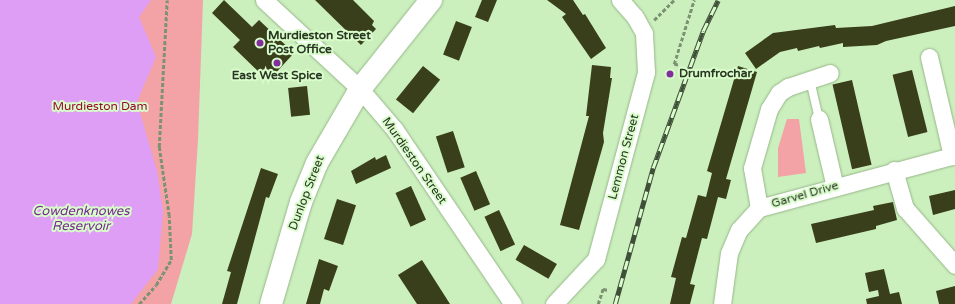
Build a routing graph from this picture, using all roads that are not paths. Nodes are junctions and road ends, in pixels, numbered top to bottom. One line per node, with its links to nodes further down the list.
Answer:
1 (264, 0): 7 (street, Murdieston Street)
2 (431, 0): 7 (main road, Dunlop Street)
3 (620, 0): 16 (street, Lemmon Street)
4 (929, 57): 9 (street)
5 (830, 73): 6 (street)
6 (810, 80): 8 (lane); 12 (street)
7 (360, 89): 14 (main road, Dunlop Street); 15 (street, Murdieston Street)
8 (819, 118): 11 (street)
9 (953, 156): 10 (street, Garvel Drive)
10 (894, 170): 11 (street, Garvel Drive); 13 (street)
11 (835, 187): 12 (street, Garvel Drive)
12 (759, 208): 17 (street, Garvel Drive)
13 (955, 265)
14 (271, 304)
15 (513, 304)
16 (554, 304)
17 (722, 304)

